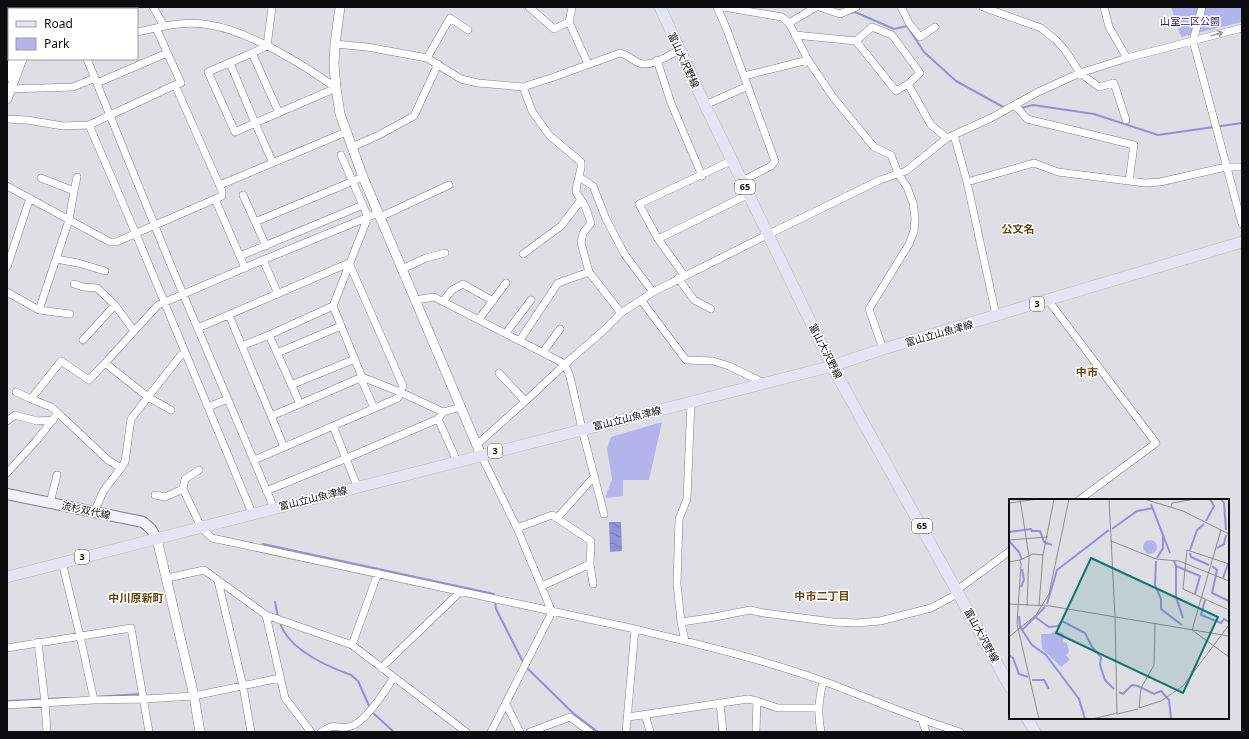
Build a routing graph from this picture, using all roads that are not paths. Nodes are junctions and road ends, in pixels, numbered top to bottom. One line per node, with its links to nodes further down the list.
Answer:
1 (152, 7): 18 (street)
2 (272, 7): 27 (street)
3 (340, 7): 26 (street)
4 (528, 7): 16 (street)
5 (572, 7): 16 (street)
6 (660, 7): 28 (main road, 富山大沢野線 / 65)
7 (717, 7): 42 (street)
8 (723, 7): 17 (street)
9 (816, 7): 17 (street)
10 (819, 7): 11 (street)
11 (856, 7)
12 (901, 7): 19 (street)
13 (983, 7): 41 (street)
14 (1104, 7): 32 (street)
15 (1202, 7): 25 (street)
16 (569, 22): 40 (street)
17 (789, 23): 23 (street)
18 (160, 27): 22 (street); 27 (street); 29 (street)
19 (935, 27)
20 (1242, 28): 25 (street, one-way to 20)
21 (468, 30): 31 (street)
22 (138, 32)
23 (795, 34): 24 (street); 37 (street)
24 (856, 41): 45 (street); 45 (street)
25 (1193, 41): 32 (street); 67 (street)
26 (335, 44): 31 (street); 49 (street)
27 (267, 46): 30 (street); 49 (street)
28 (680, 50): 36 (street); 52 (main road, 富山大沢野線 / 65)
29 (167, 53): 44 (street); 46 (street)
30 (252, 53): 38 (street); 54 (street)
31 (427, 58): 39 (street)
32 (1127, 58): 41 (street)
33 (14, 60): 43 (street)
34 (22, 60): 50 (street)
35 (87, 60): 44 (street)
36 (658, 60): 40 (street); 69 (street)
37 (808, 60): 42 (street); 68 (street)
38 (230, 62): 58 (street); 58 (street)
39 (438, 64): 48 (street); 62 (street)
40 (588, 64): 48 (street)
41 (1080, 73): 53 (street); 57 (street)
42 (744, 76): 47 (street)
43 (7, 77)
44 (96, 81): 50 (street); 55 (street)
45 (908, 84): 61 (street)
46 (175, 85): 55 (street); 80 (street)
47 (748, 86): 52 (street); 74 (street)
48 (523, 87): 72 (street)
49 (336, 88): 54 (street); 60 (street)
50 (10, 89): 51 (street)
51 (7, 99)
52 (705, 105): 64 (main road, 富山大沢野線 / 65)
53 (1015, 105): 61 (street); 75 (street)
54 (278, 113): 58 (street)
55 (110, 114): 59 (street); 93 (street)
56 (7, 119): 59 (street)
57 (1126, 120)
58 (255, 123): 65 (street)
59 (89, 125): 94 (street)
60 (346, 132): 62 (street); 65 (street)
61 (951, 136): 68 (street); 77 (street)
62 (352, 147): 71 (street)
63 (341, 155): 76 (street)
64 (732, 160): 69 (street); 74 (main road, 富山大沢野線 / 65)
65 (273, 163): 80 (street)
66 (1242, 166): 67 (street)
67 (1226, 167): 75 (street); 92 (street)
68 (898, 173): 95 (street); 142 (street)
69 (702, 176): 96 (street)
70 (77, 177): 81 (street)
71 (363, 177): 76 (street); 88 (street)
72 (579, 177): 86 (street); 114 (street)
73 (42, 178): 81 (street)
74 (742, 181): 82 (main road, 富山大沢野線 / 65)
75 (1129, 181): 77 (street)
76 (352, 182): 87 (street); 91 (street)
77 (967, 182): 131 (street)
78 (449, 185): 88 (street)
79 (7, 186): 84 (street)
80 (220, 186): 85 (street)
81 (74, 191): 90 (street)
82 (749, 194): 95 (main road, 富山大沢野線 / 65); 96 (street)
83 (244, 195): 91 (street)
84 (30, 198): 90 (street); 105 (street)
85 (215, 199): 93 (street); 101 (street)
86 (581, 200): 100 (street); 109 (street)
87 (363, 205): 89 (street); 98 (street)
88 (379, 215): 89 (street); 107 (street)
89 (368, 217): 103 (street); 104 (street)
90 (70, 220): 94 (street); 102 (street)
91 (255, 222): 98 (street)
92 (1242, 224)
93 (156, 226): 94 (street); 115 (street)
94 (136, 234): 123 (street)
95 (768, 234): 110 (street); 149 (main road, 富山大沢野線 / 65)
96 (658, 239): 110 (street)
97 (1242, 242): 120 (main road, 富山立山魚津線 / 3)
98 (266, 246): 101 (street)
99 (445, 252): 107 (street)
100 (523, 254)
101 (240, 256): 106 (street)
102 (56, 259): 108 (street); 127 (street)
103 (263, 260): 106 (street); 116 (street)
104 (349, 263): 116 (street); 125 (street); 155 (street)
105 (7, 268)
106 (245, 268): 115 (street)
107 (402, 269): 117 (street)
108 (105, 271)
109 (589, 272): 128 (street); 140 (street)
110 (681, 277): 114 (street); 126 (street)
111 (506, 283): 122 (street)
112 (74, 284): 124 (street)
113 (7, 292): 127 (street)
114 (653, 292): 119 (street)
115 (183, 294): 123 (street); 134 (street)
116 (278, 294): 130 (street)
117 (415, 300): 121 (street); 162 (street)
118 (531, 300): 137 (street)
119 (641, 300): 128 (street); 152 (street)
120 (1048, 300): 131 (main road, 富山立山魚津線 / 3); 190 (street)
121 (443, 301): 122 (street); 132 (street)
122 (493, 301): 132 (street)
123 (164, 302): 136 (street); 144 (street)
124 (116, 305): 136 (street); 139 (street)
125 (333, 306): 133 (street); 138 (street)
126 (711, 309)
127 (38, 310): 129 (street)
128 (621, 313): 148 (street)
129 (70, 314)
130 (228, 315): 134 (street); 141 (street)
131 (996, 315): 142 (main road, 富山立山魚津線 / 3)
132 (479, 319): 137 (street)
133 (341, 326): 145 (street); 146 (street)
134 (198, 328): 158 (street)
135 (560, 329): 143 (street)
136 (134, 331): 147 (street)
137 (506, 333): 140 (street)
138 (269, 335): 141 (street); 145 (street)
139 (83, 340)
140 (520, 340): 143 (street)
141 (242, 346): 168 (street)
142 (883, 349): 149 (main road, 富山立山魚津線 / 3)
143 (543, 352): 148 (street)
144 (185, 353): 156 (street); 163 (street)
145 (277, 353): 153 (street)
146 (355, 359): 151 (street); 153 (street)
147 (105, 363): 156 (street); 157 (street)
148 (565, 364): 159 (street); 173 (street)
149 (832, 366): 152 (main road, 富山立山魚津線 / 3); 210 (main road, 富山大沢野線 / 65)
150 (499, 373): 159 (street)
151 (362, 377): 155 (street); 161 (street); 164 (street)
152 (764, 383): 160 (main road, 富山立山魚津線 / 3)
153 (291, 385): 161 (street)
154 (16, 392): 157 (street)
155 (400, 392): 164 (street); 166 (street)
156 (148, 397): 165 (street); 180 (street)
157 (31, 399): 167 (street)
158 (228, 400): 163 (street); 178 (street)
159 (525, 401): 174 (street)
160 (691, 401): 173 (main road, 富山立山魚津線 / 3); 213 (street)
161 (300, 404): 168 (street)
162 (461, 407): 166 (street); 174 (street)
163 (208, 408): 194 (street)
164 (374, 408): 172 (street)
165 (171, 410)
166 (443, 412): 169 (street)
167 (58, 413): 170 (street); 180 (street)
168 (271, 416): 175 (street)
169 (438, 419): 177 (street); 179 (street)
170 (53, 420): 171 (street); 182 (street)
171 (7, 421)
172 (333, 426): 175 (street); 177 (street)
173 (582, 429): 176 (main road, 富山立山魚津線 / 3); 184 (street)
174 (476, 444): 176 (street)
175 (284, 446): 178 (street)
176 (481, 455): 179 (main road, 富山立山魚津線 / 3); 198 (street)
177 (347, 458): 185 (street); 187 (street)
178 (254, 460): 187 (street)
179 (457, 461): 185 (main road, 富山立山魚津線 / 3)
180 (121, 468): 193 (street)
181 (199, 470): 186 (street)
182 (7, 473)
183 (57, 474): 191 (street)
184 (594, 477): 195 (street); 196 (street)
185 (357, 486): 192 (main road, 富山立山魚津線 / 3)
186 (183, 489): 189 (street); 197 (street)
187 (266, 491): 192 (street)
188 (7, 494): 191 (main road, 流杉双代線)
189 (155, 495)
190 (1080, 499)
191 (50, 503): 193 (main road, 流杉双代線)
192 (274, 508): 194 (main road, 富山立山魚津線 / 3)
193 (94, 512): 199 (main road, 流杉双代線)
194 (252, 514): 197 (main road, 富山立山魚津線 / 3)
195 (604, 514)
196 (557, 518): 198 (street); 202 (street)
197 (202, 527): 199 (main road, 富山立山魚津線 / 3); 203 (street)
198 (517, 528): 208 (street)
199 (157, 539): 201 (main road, 富山立山魚津線 / 3); 205 (street)
200 (1009, 552): 210 (street)
201 (62, 562): 204 (main road, 富山立山魚津線 / 3); 215 (street)
202 (590, 564): 207 (street); 208 (street)
203 (378, 573): 209 (street); 218 (street)
204 (7, 577)
205 (167, 578): 206 (street); 226 (street)
206 (218, 581): 212 (street); 225 (street)
207 (593, 584)
208 (542, 586): 211 (street)
209 (460, 592): 211 (street); 220 (street)
210 (958, 592): 213 (street); 224 (main road, 富山大沢野線 / 65)
211 (552, 612): 214 (street); 232 (street)
212 (266, 615): 218 (street); 222 (street)
213 (681, 622): 216 (street)
214 (634, 629): 216 (street); 236 (street)
215 (80, 636): 217 (street); 227 (street); 228 (street)
216 (685, 641): 223 (street)
217 (38, 642): 219 (street); 230 (street)
218 (352, 645): 220 (street)
219 (7, 648)
220 (382, 668): 221 (street)
221 (394, 677): 244 (street); 245 (street)
222 (280, 678): 225 (street); 243 (street)
223 (823, 681): 234 (street); 238 (street)
224 (1009, 685)
225 (244, 686): 226 (street); 242 (street)
226 (194, 696): 227 (street); 241 (street)
227 (144, 699): 228 (street); 240 (street)
228 (94, 700): 230 (street)
229 (757, 701): 231 (street); 234 (street); 253 (street)
230 (45, 702): 233 (street); 239 (street)
231 (720, 703): 235 (street); 252 (street)
232 (506, 704): 246 (street); 247 (street)
233 (7, 705)
234 (818, 708): 254 (street)
235 (645, 714): 236 (street); 251 (street)
236 (628, 717): 250 (street)
237 (1028, 719): 257 (main road)
238 (922, 720): 255 (street); 256 (street)
239 (47, 732)
240 (149, 732)
241 (200, 732)
242 (251, 732)
243 (311, 732)
244 (321, 732)
245 (466, 732)
246 (491, 732)
247 (520, 732)
248 (530, 732): 249 (street)
249 (590, 732)
250 (626, 732)
251 (650, 732)
252 (723, 732)
253 (756, 732)
254 (821, 732)
255 (926, 732)
256 (960, 732)
257 (1035, 732)

